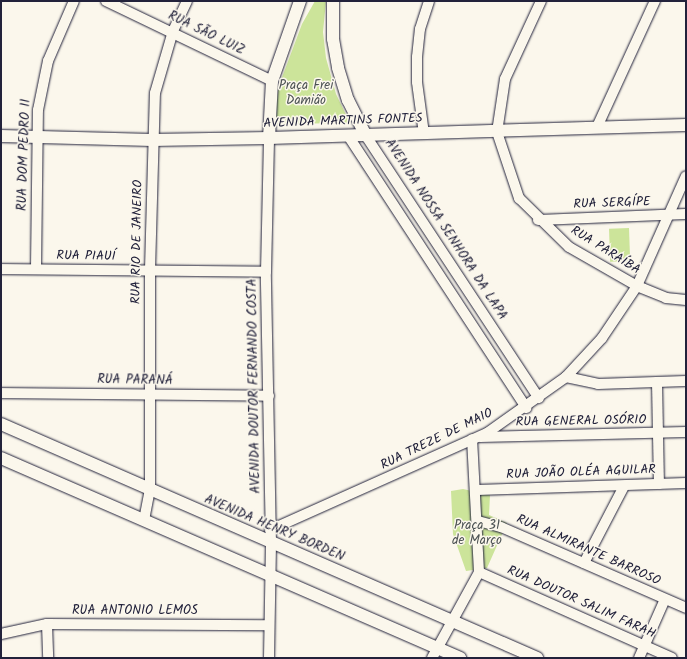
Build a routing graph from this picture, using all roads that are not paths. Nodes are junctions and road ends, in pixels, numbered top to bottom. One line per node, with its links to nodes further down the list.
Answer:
1 (74, 1): 18 (street, RUA DOM PEDRO II)
2 (106, 1): 9 (street, RUA SÃO LUIZ)
3 (187, 1): 9 (street, RUA RIO DE JANEIRO)
4 (300, 1): 10 (street)
5 (333, 1): 16 (street, AVENIDA NOSSA SENHORA DA LAPA)
6 (429, 1): 14 (street)
7 (542, 1): 13 (street, RUA PARAÍBA)
8 (655, 1): 12 (street)
9 (173, 32): 10 (street, RUA SÃO LUIZ); 20 (street, RUA RIO DE JANEIRO)
10 (272, 81): 19 (street)
11 (686, 125): 12 (street, AVENIDA MARTINS FONTES)
12 (597, 127): 13 (street, AVENIDA MARTINS FONTES)
13 (497, 132): 14 (street, AVENIDA MARTINS FONTES); 24 (street, RUA PARAÍBA)
14 (424, 134): 16 (street, AVENIDA MARTINS FONTES)
15 (1, 136): 18 (street, AVENIDA MARTINS FONTES)
16 (366, 136): 17 (street, AVENIDA MARTINS FONTES); 37 (street, AVENIDA NOSSA SENHORA DA LAPA)
17 (348, 137): 19 (street, AVENIDA MARTINS FONTES); 38 (street)
18 (36, 138): 20 (street, AVENIDA MARTINS FONTES); 26 (street, RUA DOM PEDRO II)
19 (269, 138): 20 (street, AVENIDA MARTINS FONTES); 28 (street, AVENIDA DOUTOR FERNANDO COSTA)
20 (152, 140): 27 (street, RUA RIO DE JANEIRO)
21 (686, 176): 22 (street, RUA TREZE DE MAIO)
22 (669, 214): 23 (street, RUA SERGÍPE); 24 (street, RUA SERGÍPE); 29 (street, RUA TREZE DE MAIO)
23 (686, 214)
24 (538, 220): 29 (street, RUA PARAÍBA)
25 (1, 269): 26 (street, RUA PIAUÍ)
26 (36, 269): 27 (street, RUA PIAUÍ)
27 (150, 270): 28 (street, RUA PIAUÍ); 35 (street, RUA RIO DE JANEIRO)
28 (266, 272): 36 (street, AVENIDA DOUTOR FERNANDO COSTA)
29 (637, 286): 30 (street, RUA PARAÍBA); 31 (street, RUA TREZE DE MAIO)
30 (686, 300)
31 (566, 377): 33 (street); 37 (street, RUA TREZE DE MAIO)
32 (686, 381): 33 (street)
33 (657, 382): 41 (street)
34 (1, 393): 35 (street, RUA PARANÁ)
35 (150, 394): 36 (street, RUA PARANÁ); 47 (street, RUA RIO DE JANEIRO)
36 (268, 396): 51 (street, AVENIDA DOUTOR FERNANDO COSTA)
37 (539, 398): 38 (street, RUA TREZE DE MAIO)
38 (526, 408): 42 (street, RUA TREZE DE MAIO)
39 (1, 424): 47 (street, AVENIDA HENRY BORDEN)
40 (686, 432): 41 (street, RUA GENERAL OSÓRIO)
41 (658, 433): 42 (street, RUA GENERAL OSÓRIO); 45 (street)
42 (475, 438): 48 (street); 51 (street, RUA TREZE DE MAIO)
43 (1, 458): 49 (street)
44 (686, 483): 45 (street, RUA JOÃO OLÉA AGUILAR)
45 (659, 484): 46 (street, RUA JOÃO OLÉA AGUILAR)
46 (624, 486): 48 (street, RUA JOÃO OLÉA AGUILAR); 53 (street)
47 (150, 490): 49 (street, RUA RIO DE JANEIRO); 52 (street, AVENIDA HENRY BORDEN)
48 (477, 490): 50 (street)
49 (144, 520): 55 (street)
50 (478, 521): 53 (street, RUA ALMIRANTE BARROSO); 54 (street)
51 (270, 530): 52 (street, AVENIDA DOUTOR FERNANDO COSTA)
52 (271, 544): 55 (street, AVENIDA DOUTOR FERNANDO COSTA); 58 (street, AVENIDA HENRY BORDEN)
53 (584, 563): 56 (street, RUA ALMIRANTE BARROSO)
54 (479, 572): 58 (street); 62 (street, RUA DOUTOR SALIM FARAH)
55 (270, 575): 60 (street, AVENIDA DOUTOR FERNANDO COSTA); 63 (street)
56 (665, 599): 57 (street, RUA ALMIRANTE BARROSO); 62 (street)
57 (686, 608)
58 (454, 621): 63 (street); 67 (street, AVENIDA HENRY BORDEN)
59 (47, 624): 60 (street, RUA ANTONIO LEMOS); 61 (street, RUA ANTONIO LEMOS); 64 (street)
60 (269, 625): 65 (street, AVENIDA DOUTOR FERNANDO COSTA)
61 (1, 634)
62 (645, 646): 68 (street); 69 (street, RUA DOUTOR SALIM FARAH)
63 (434, 653): 66 (street)
64 (48, 658)
65 (269, 658)
66 (460, 658)
67 (537, 658)
68 (639, 658)
69 (672, 658)

